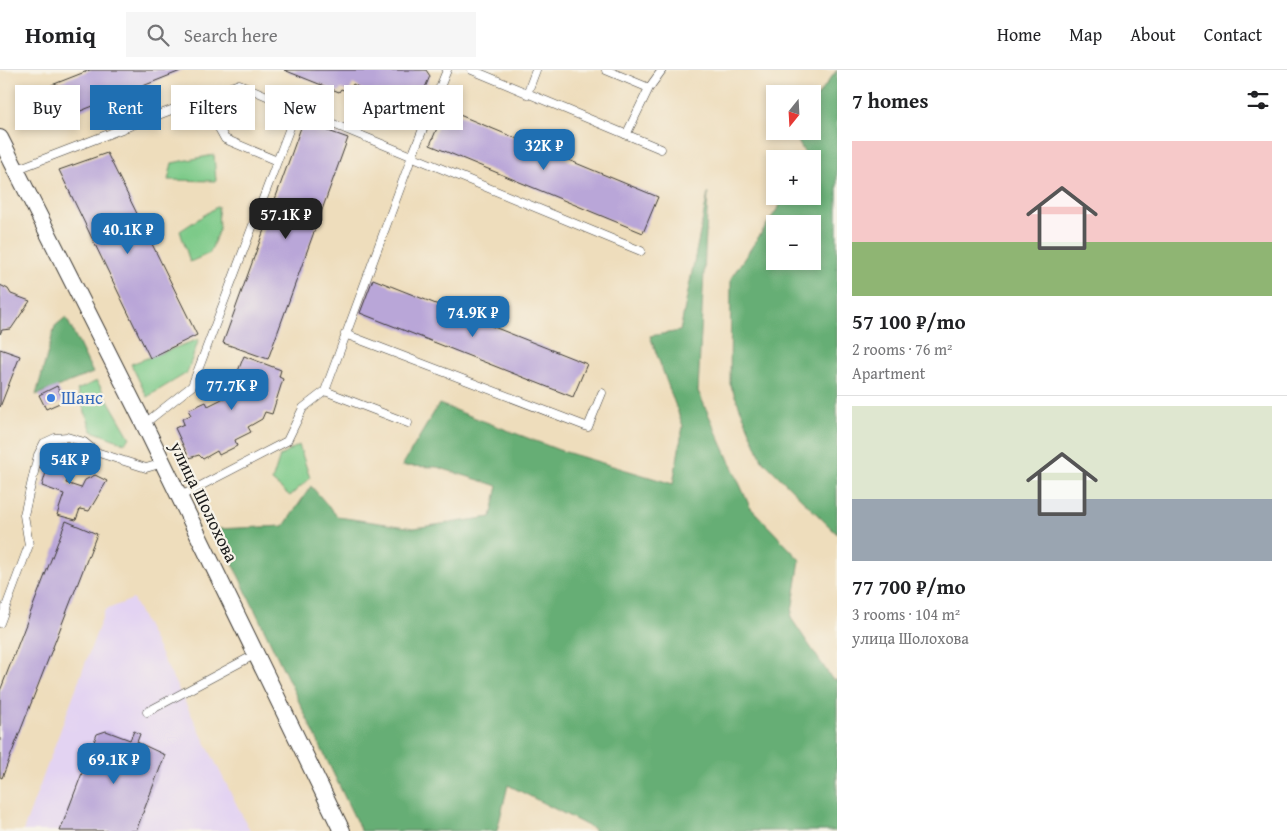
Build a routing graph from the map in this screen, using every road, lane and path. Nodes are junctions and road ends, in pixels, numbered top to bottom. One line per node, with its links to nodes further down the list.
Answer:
1 (447, 70): 15 (lane)
2 (472, 70): 7 (lane)
3 (536, 70): 7 (lane)
4 (606, 70): 6 (lane)
5 (662, 70): 6 (lane)
6 (649, 88): 12 (lane)
7 (527, 94): 12 (lane)
8 (171, 110): 17 (lane)
9 (334, 124): 15 (lane)
10 (220, 130): 16 (lane)
11 (288, 130): 16 (lane)
12 (626, 135): 14 (lane)
13 (0, 138): 17 (street, улица Шолохова)
14 (661, 149)
15 (412, 156): 18 (lane); 19 (lane)
16 (277, 161): 23 (lane)
17 (14, 170): 23 (street, улица Шолохова)
18 (642, 251)
19 (345, 334): 20 (lane); 21 (lane)
20 (325, 391): 22 (lane); 25 (lane)
21 (602, 393)
22 (408, 423)
23 (144, 424): 24 (street, улица Шолохова)
24 (162, 463): 25 (street, улица Шолохова); 26 (lane)
25 (179, 497): 27 (street, улица Шолохова)
26 (0, 623)
27 (256, 654): 28 (lane); 29 (street, улица Шолохова)
28 (147, 712)
29 (342, 831)

